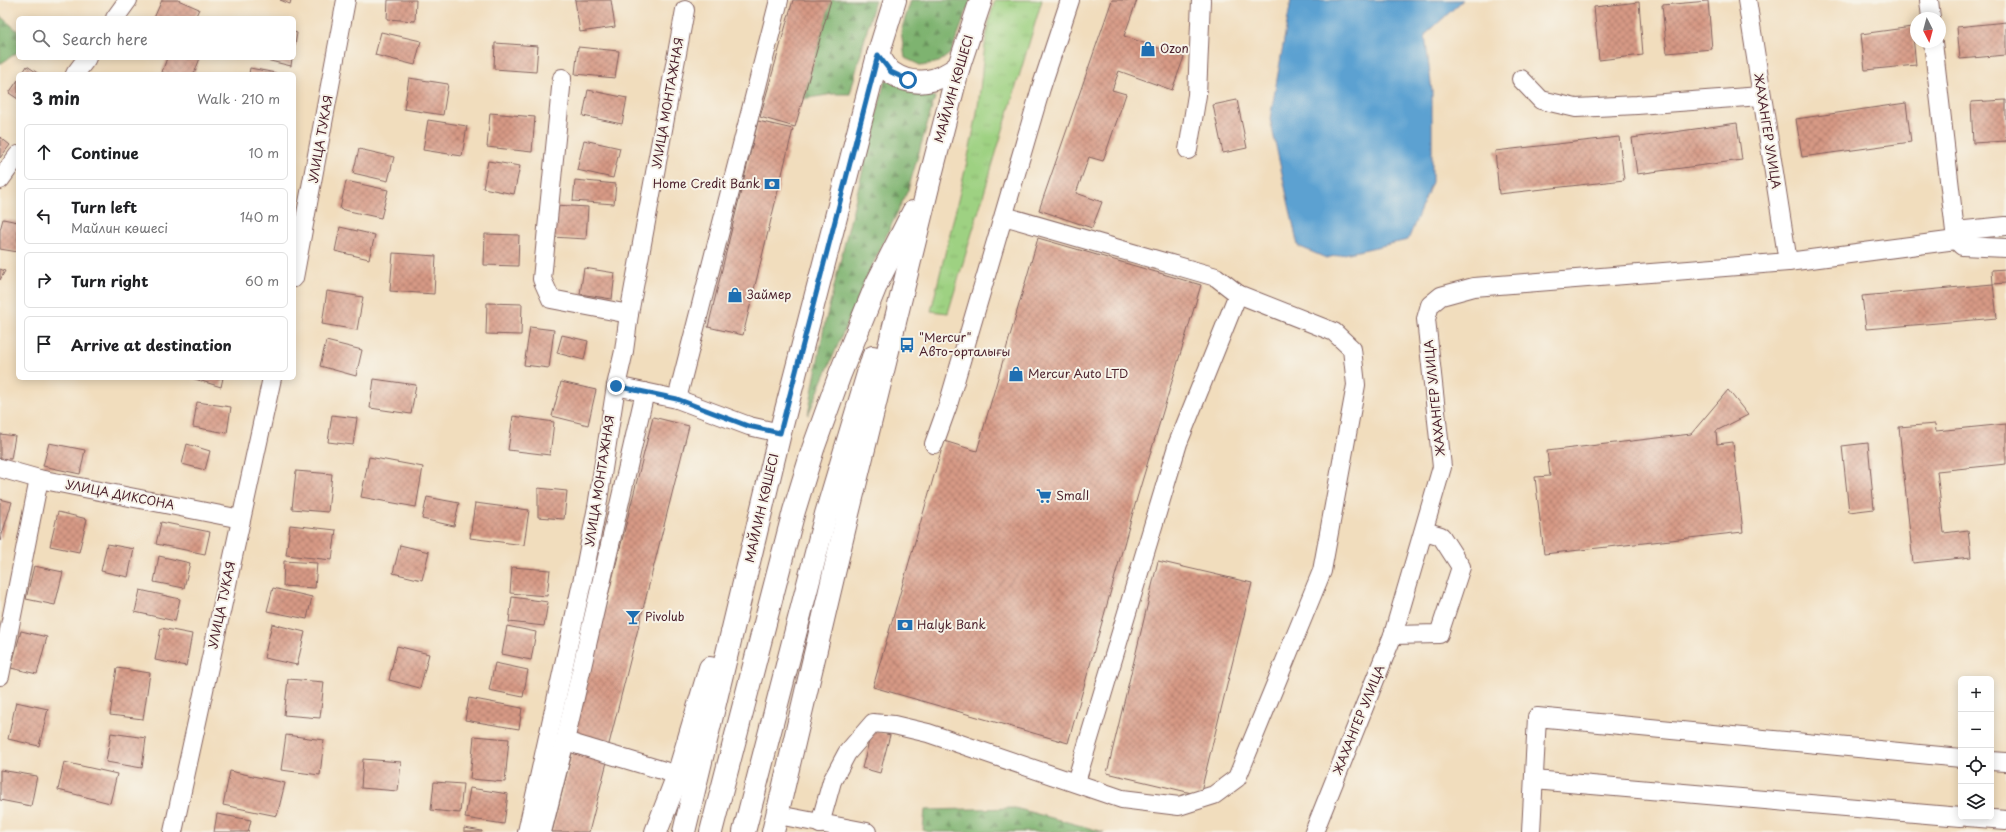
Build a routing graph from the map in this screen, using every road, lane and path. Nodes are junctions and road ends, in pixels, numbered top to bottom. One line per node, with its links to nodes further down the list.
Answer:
1 (128, 0): 12 (street)
2 (346, 0): 30 (street, УЛИЦА ТУКАЯ)
3 (779, 0): 36 (street)
4 (895, 0): 14 (main road, МАЙЛИН КӨШЕСІ)
5 (981, 0): 16 (main road, МАЙЛИН КӨШЕСІ)
6 (1070, 0): 25 (street)
7 (1201, 0): 21 (street)
8 (1747, 0): 20 (street, ЖАХАНГЕР УЛИЦА)
9 (1929, 0): 11 (street)
10 (685, 10): 32 (street, УЛИЦА МОНТАЖНАЯ)
11 (1930, 12)
12 (116, 16)
13 (1935, 48): 27 (street)
14 (878, 55): 16 (main road); 37 (main road, МАЙЛИН КӨШЕСІ)
15 (85, 60): 17 (street)
16 (958, 66): 23 (main road, МАЙЛИН КӨШЕСІ)
17 (76, 72)
18 (562, 78): 32 (street)
19 (1521, 79): 20 (street)
20 (1761, 96): 29 (street, ЖАХАНГЕР УЛИЦА)
21 (1188, 150)
22 (16, 158): 24 (street)
23 (930, 179): 57 (main road, МАЙЛИН КӨШЕСІ); 64 (main road, МАЙЛИН КӨШЕСІ); 65 (main road, МАЙЛИН КӨШЕСІ)
24 (0, 180)
25 (1004, 216): 31 (street); 38 (street)
26 (2006, 226): 27 (street)
27 (1955, 236): 28 (street, ЖАХАНГЕР УЛИЦА); 29 (street, ЖАХАНГЕР УЛИЦА)
28 (2006, 248)
29 (1788, 262): 42 (street, ЖАХАНГЕР УЛИЦА)
30 (296, 267)
31 (1238, 294): 53 (street); 53 (street)
32 (629, 314): 34 (street, УЛИЦА МОНТАЖНАЯ)
33 (272, 380): 41 (street, УЛИЦА ТУКАЯ)
34 (616, 386): 35 (street); 45 (street, УЛИЦА МОНТАЖНАЯ)
35 (645, 392): 36 (street); 46 (street)
36 (677, 399): 37 (street)
37 (780, 433): 51 (main road); 63 (main road, МАЙЛИН КӨШЕСІ)
38 (934, 444)
39 (0, 468): 40 (street, УЛИЦА ДИКСОНА)
40 (39, 478): 41 (street, УЛИЦА ДИКСОНА); 44 (street)
41 (241, 519): 59 (street, УЛИЦА ТУКАЯ)
42 (1424, 530): 43 (street, ЖАХАНГЕР УЛИЦА); 43 (street)
43 (1393, 635): 67 (street, ЖАХАНГЕР УЛИЦА)
44 (0, 676)
45 (554, 708): 46 (street); 60 (street, УЛИЦА МОНТАЖНАЯ)
46 (572, 712): 47 (street)
47 (565, 741): 51 (street); 61 (street)
48 (1958, 758): 52 (street)
49 (1994, 761): 50 (street)
50 (2006, 762)
51 (678, 775): 62 (main road)
52 (1534, 780): 54 (street); 68 (street)
53 (1076, 782): 58 (street)
54 (1958, 816)
55 (1994, 819): 56 (street)
56 (2006, 820)
57 (786, 824): 58 (street)
58 (820, 824): 66 (street)
59 (173, 832)
60 (527, 832)
61 (542, 832)
62 (656, 832)
63 (684, 832)
64 (711, 832)
65 (744, 832)
66 (867, 832)
67 (1314, 832)
68 (1531, 832)

